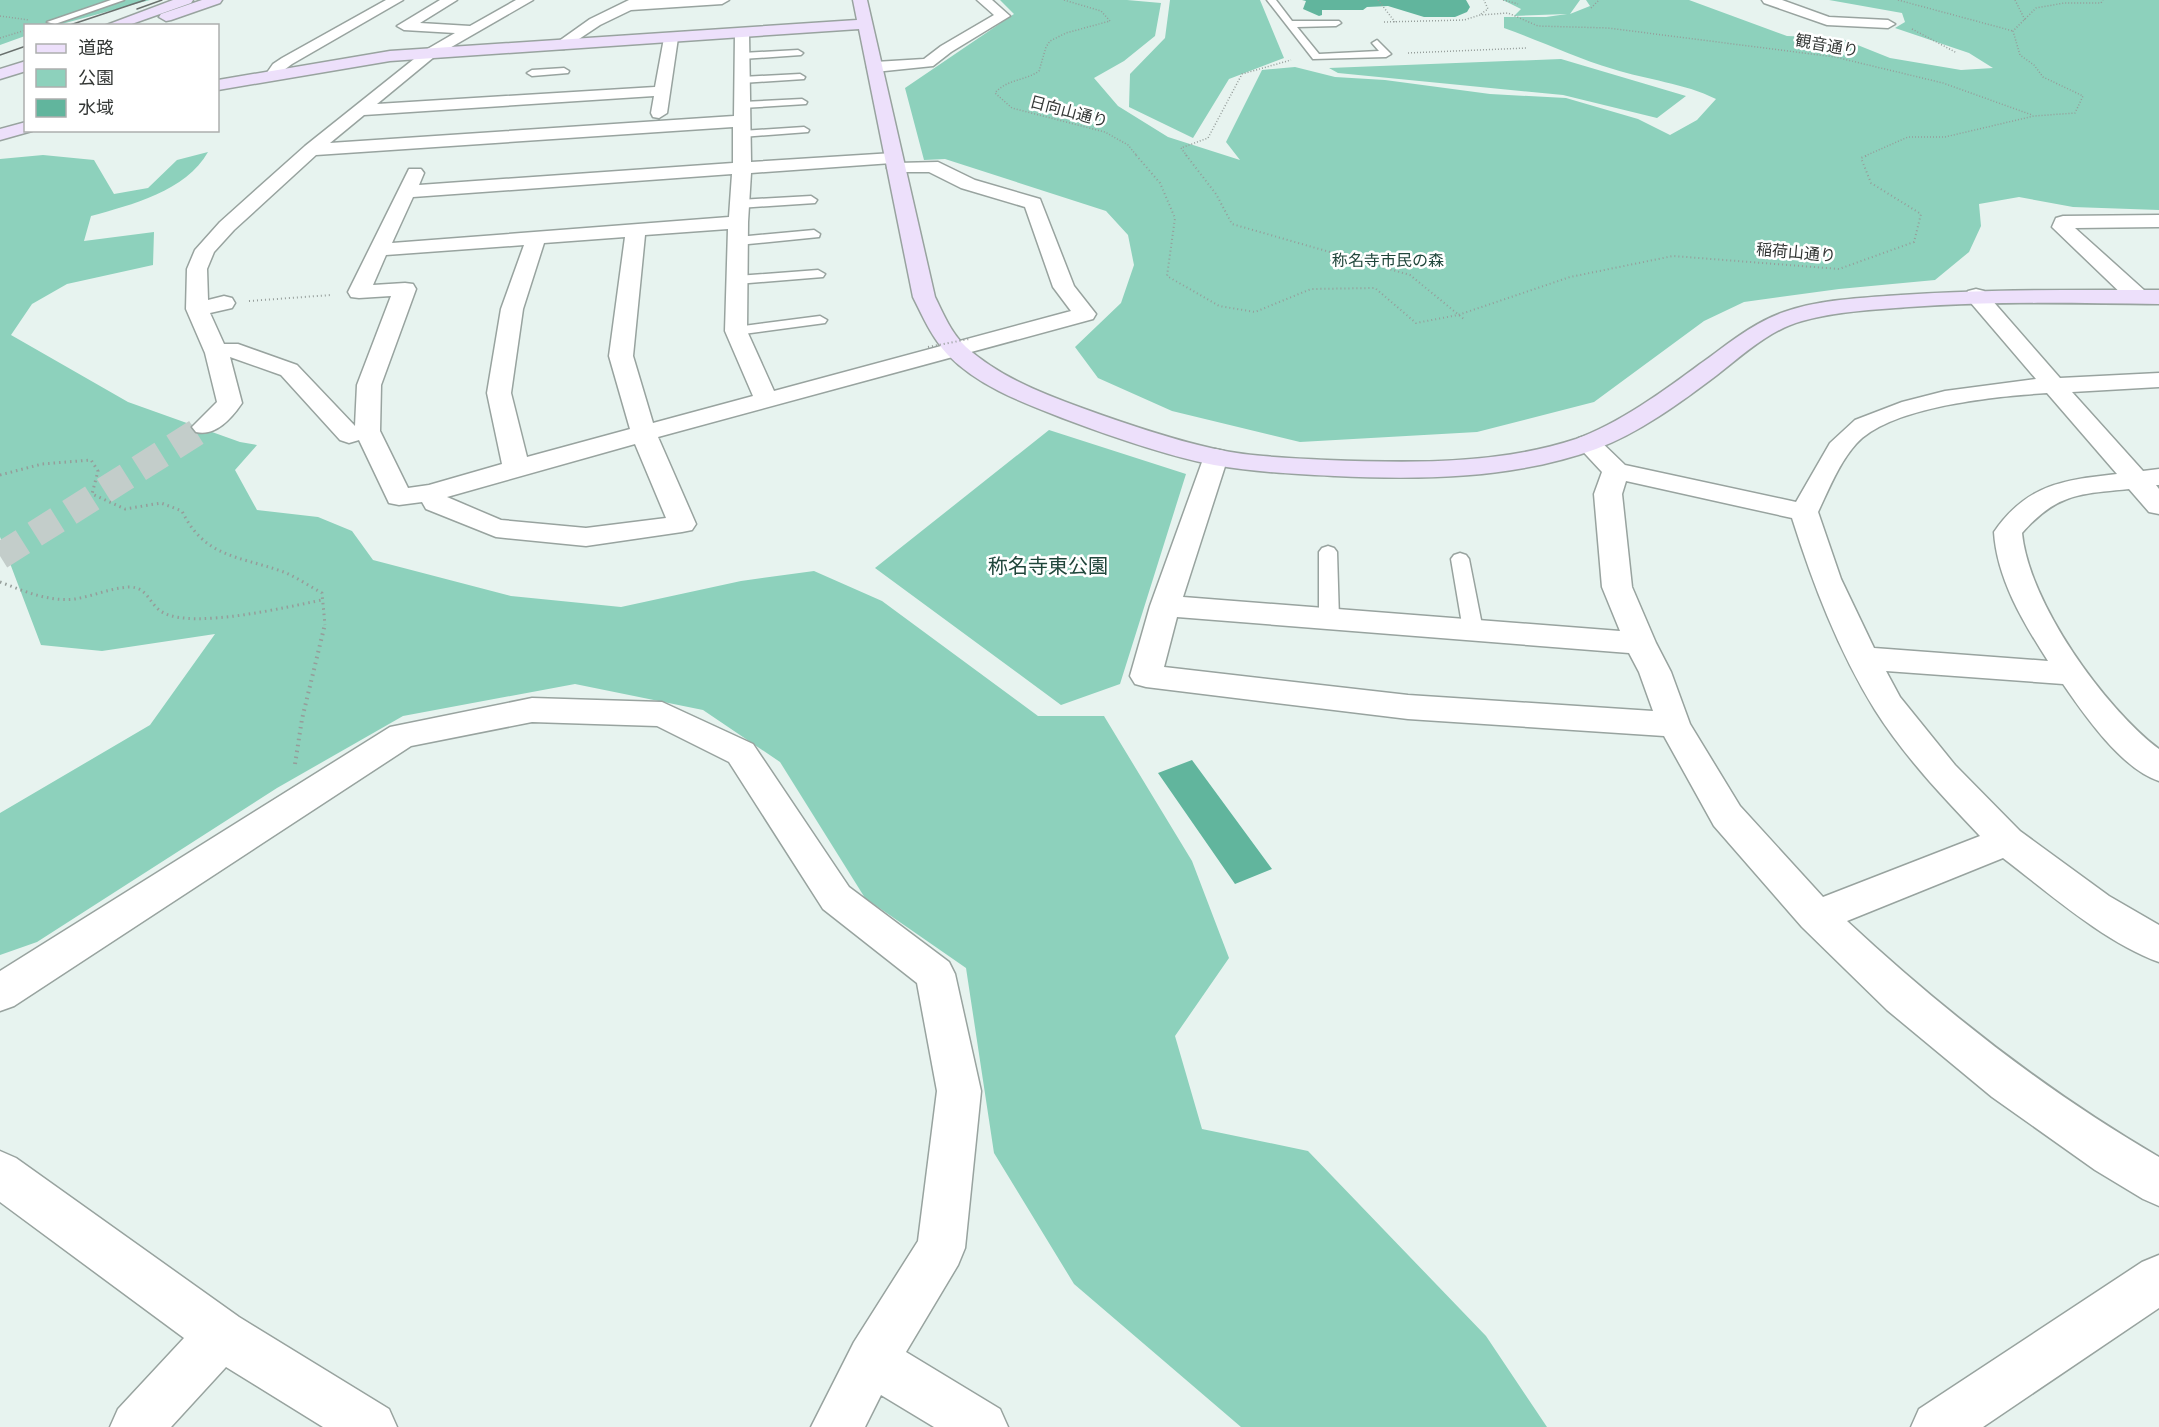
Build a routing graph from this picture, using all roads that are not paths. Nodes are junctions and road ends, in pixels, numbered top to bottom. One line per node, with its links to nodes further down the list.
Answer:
1 (120, 0): 14 (lane)
2 (186, 0): 16 (street)
3 (215, 0): 17 (street)
4 (396, 0): 36 (street)
5 (450, 0): 21 (street)
6 (526, 0): 21 (street)
7 (640, 0): 13 (street)
8 (722, 0): 13 (street)
9 (860, 0): 18 (street)
10 (984, 0): 32 (street)
11 (1271, 0): 19 (lane)
12 (1769, 0): 20 (street)
13 (625, 6): 28 (street)
14 (52, 22)
15 (1336, 23): 19 (lane)
16 (117, 24)
17 (148, 24)
18 (866, 24): 22 (street); 32 (street)
19 (1289, 24): 24 (lane)
20 (1888, 24)
21 (472, 30): 26 (street)
22 (742, 33): 23 (street); 29 (street)
23 (671, 38): 28 (street); 42 (street)
24 (1377, 43)
25 (798, 53): 29 (lane)
26 (429, 54): 28 (street); 36 (street); 44 (street)
27 (24, 55): 30 (street)
28 (553, 56): 33 (lane); 34 (lane)
29 (742, 56): 38 (street)
30 (0, 63)
31 (24, 67): 35 (street)
32 (875, 67): 52 (street)
33 (564, 71)
34 (532, 73)
35 (0, 75)
36 (274, 75): 40 (street)
37 (800, 77): 38 (lane)
38 (742, 80): 45 (street)
39 (0, 84): 41 (street)
40 (219, 85)
41 (17, 87)
42 (662, 92): 44 (street); 46 (street)
43 (802, 102): 45 (lane)
44 (360, 110): 51 (street)
45 (742, 120): 46 (street); 48 (lane); 53 (street)
46 (657, 127): 50 (street)
47 (24, 128): 49 (street)
48 (804, 130)
49 (0, 135)
50 (431, 142): 51 (street); 54 (street)
51 (311, 150): 67 (street)
52 (895, 163): 53 (street); 70 (street); 70 (street)
53 (742, 168): 54 (street); 57 (street)
54 (405, 192): 61 (street)
55 (811, 200): 57 (lane)
56 (2159, 221): 65 (street)
57 (738, 222): 58 (street); 59 (lane); 63 (street)
58 (636, 230): 60 (street); 77 (street)
59 (814, 234)
60 (536, 238): 61 (street); 80 (street)
61 (378, 250): 76 (street)
62 (818, 274): 63 (lane)
63 (737, 280): 69 (street)
64 (1976, 296): 65 (street); 73 (street); 78 (street)
65 (2148, 296)
66 (224, 303): 67 (street)
67 (197, 309): 71 (street)
68 (820, 320): 69 (lane)
69 (736, 331): 74 (street)
70 (962, 344): 74 (street); 79 (street)
71 (218, 353): 75 (street); 76 (street)
72 (2159, 380): 73 (street)
73 (2055, 387): 82 (street); 85 (street)
74 (767, 401): 77 (street)
75 (205, 427)
76 (367, 430): 83 (street)
77 (644, 434): 80 (street); 83 (street)
78 (1588, 443): 79 (street); 81 (street)
79 (1215, 457): 88 (street)
80 (516, 468): 83 (street)
81 (1616, 471): 85 (street); 91 (street)
82 (2147, 478): 84 (street); 93 (street)
83 (431, 494)
84 (2159, 506)
85 (1804, 512): 92 (street)
86 (1328, 552): 89 (lane)
87 (1460, 559): 90 (lane)
88 (1165, 606): 89 (street); 94 (street)
89 (1329, 619): 90 (street)
90 (1473, 630): 91 (street)
91 (1640, 643): 94 (street)
92 (1863, 658): 93 (street); 96 (street)
93 (2072, 674): 95 (street)
94 (1674, 725): 97 (street)
95 (2159, 768)
96 (2007, 841): 97 (street); 98 (street)
97 (1816, 916): 101 (street)
98 (2159, 945)
99 (0, 993): 104 (street)
100 (0, 1174): 103 (street)
101 (2159, 1183)
102 (2159, 1279): 109 (street)
103 (221, 1335): 105 (street); 106 (street)
104 (872, 1360): 107 (street); 108 (street)
105 (136, 1427)
106 (371, 1427)
107 (837, 1427)
108 (982, 1427)
109 (1936, 1427)

